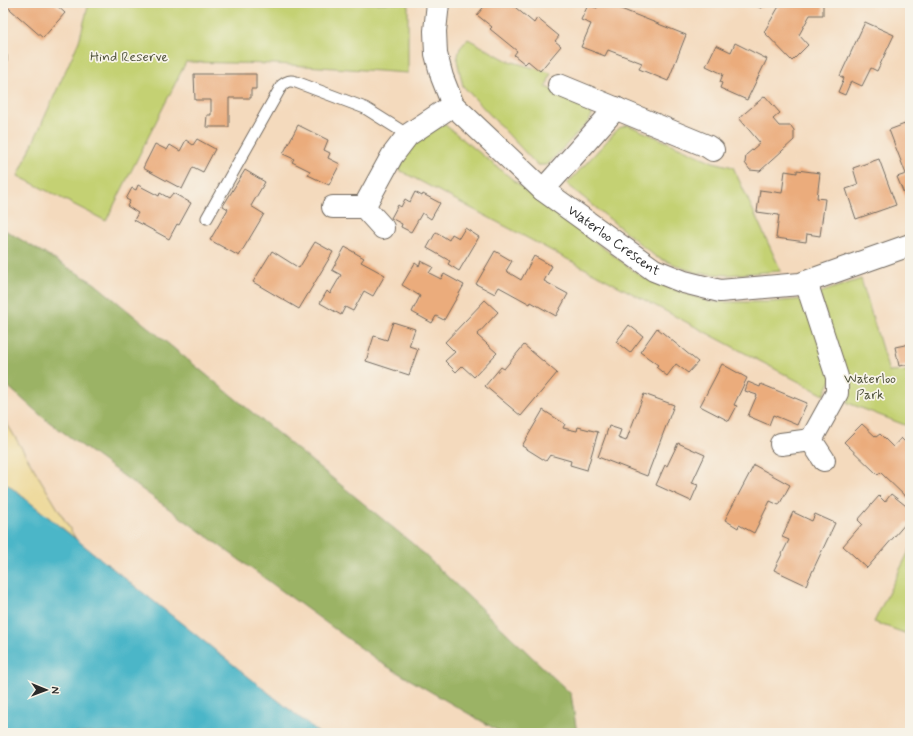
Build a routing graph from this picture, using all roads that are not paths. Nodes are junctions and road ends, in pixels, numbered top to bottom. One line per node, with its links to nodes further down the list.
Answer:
1 (438, 3): 3 (street, Waterloo Crescent)
2 (559, 85): 4 (street)
3 (453, 105): 5 (street); 7 (street, Waterloo Crescent)
4 (616, 108): 6 (street); 7 (street)
5 (408, 135): 9 (street); 10 (lane)
6 (713, 150)
7 (543, 190): 13 (street, Waterloo Crescent)
8 (333, 207): 9 (street)
9 (364, 207): 11 (street)
10 (207, 218)
11 (383, 228)
12 (910, 245): 13 (street, Waterloo Crescent)
13 (806, 282): 14 (street)
14 (811, 440): 15 (street); 16 (street)
15 (781, 444)
16 (824, 460)

